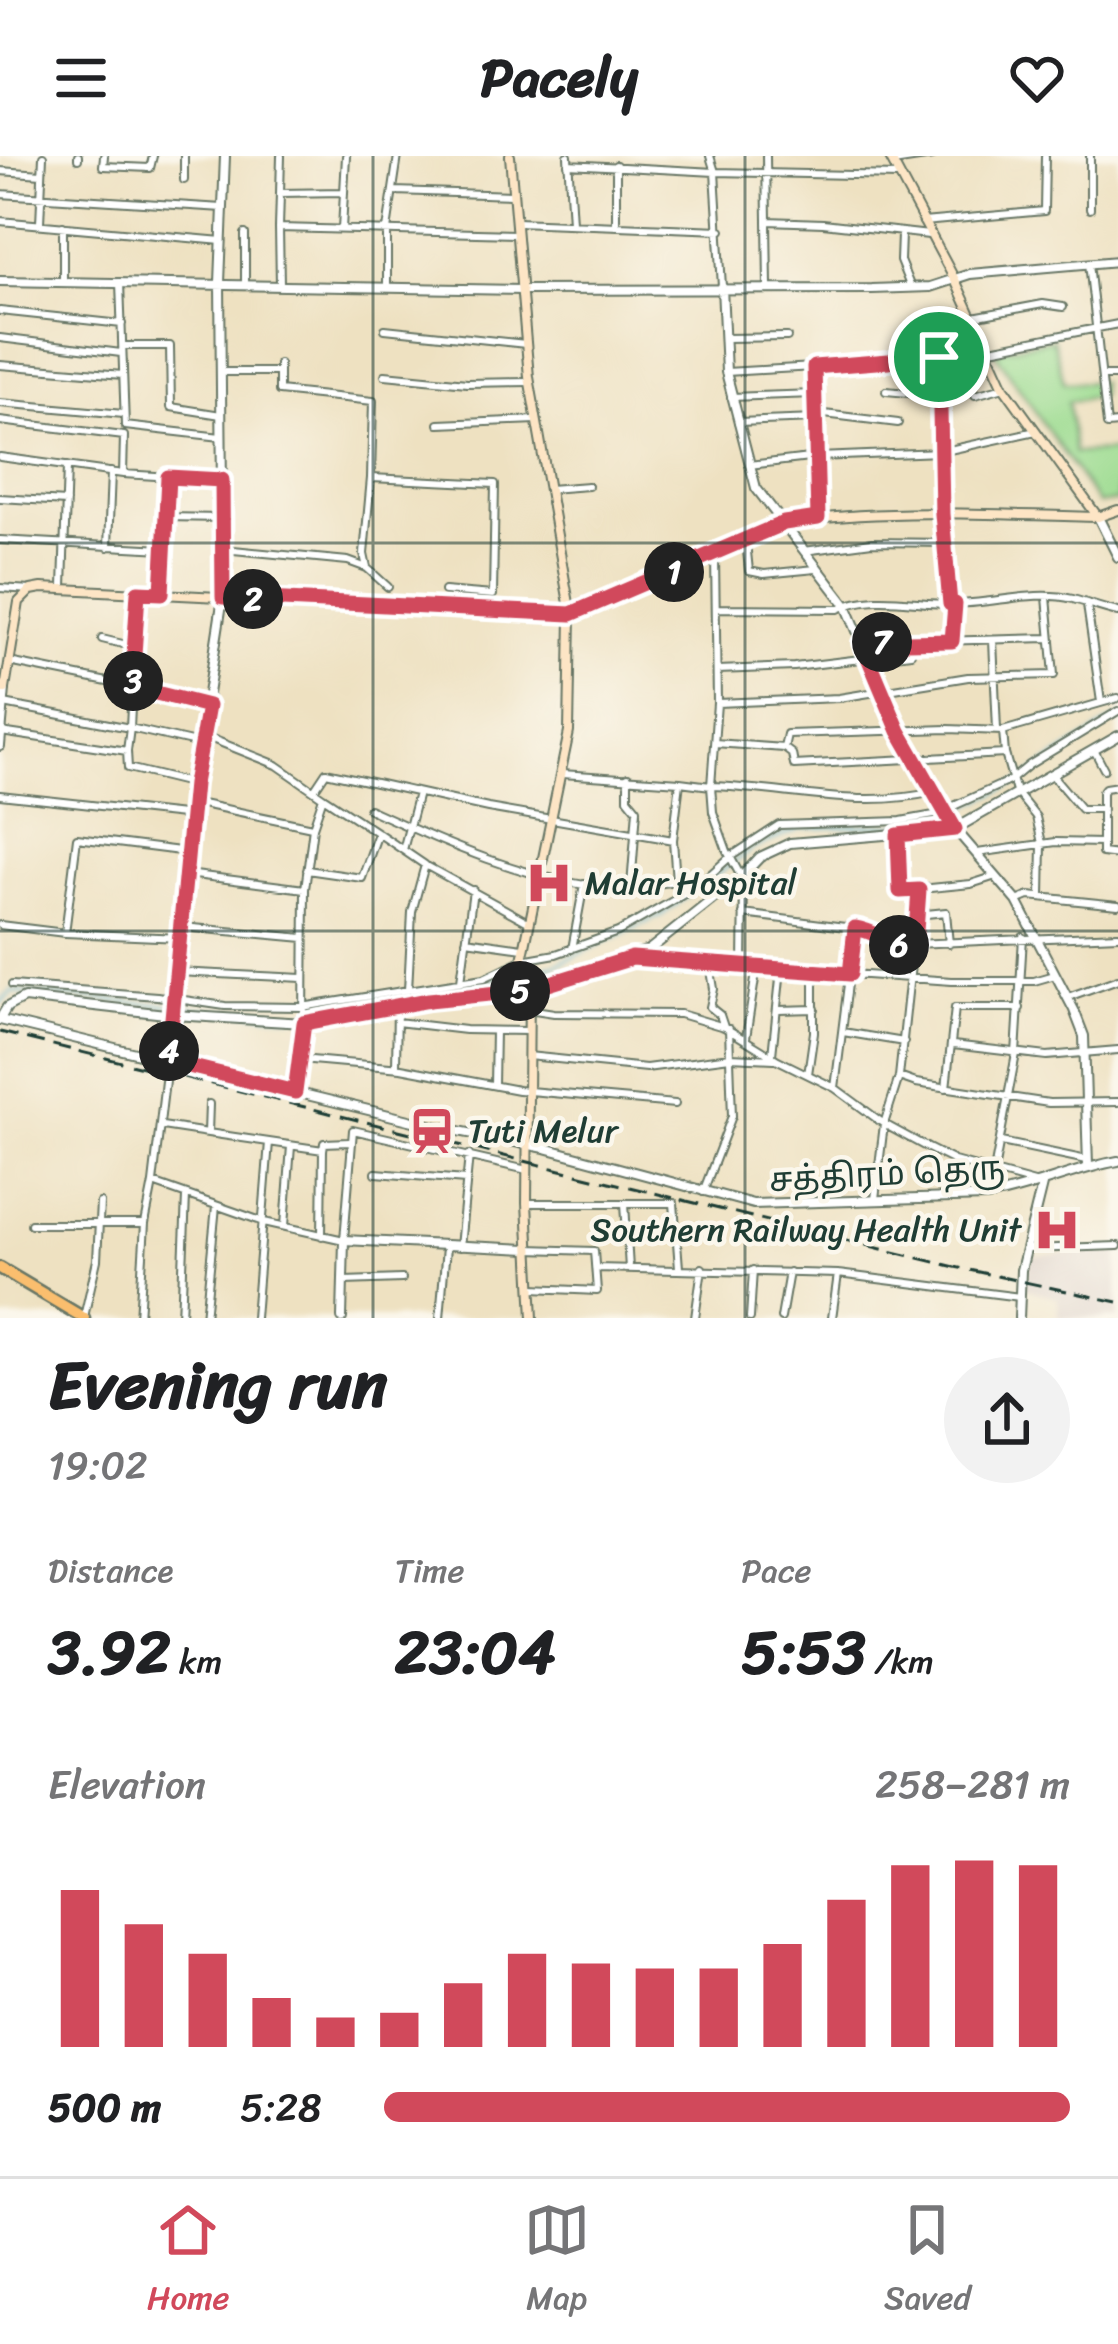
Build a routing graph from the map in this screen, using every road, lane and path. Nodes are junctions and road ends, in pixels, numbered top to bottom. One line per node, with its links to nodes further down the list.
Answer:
1 (43, 156): 20 (street)
2 (104, 156): 3 (street)
3 (153, 156)
4 (184, 156): 23 (street)
5 (225, 156): 30 (street)
6 (281, 156): 26 (street)
7 (346, 156): 25 (street)
8 (398, 156): 24 (street)
9 (510, 156): 28 (main road)
10 (710, 156): 19 (street)
11 (766, 156): 21 (street)
12 (932, 156): 15 (street)
13 (1045, 156): 35 (street)
14 (1090, 156): 31 (street)
15 (891, 159): 22 (main road)
16 (568, 160): 17 (street); 37 (street)
17 (616, 165): 19 (street); 38 (street)
18 (0, 171): 20 (street)
19 (715, 172): 21 (street); 43 (street)
20 (42, 174): 29 (street)
21 (766, 174): 22 (street); 33 (street)
22 (899, 176): 35 (main road)
23 (184, 180)
24 (395, 191): 28 (street); 42 (street)
25 (344, 192): 26 (street); 41 (street)
26 (280, 193): 40 (street)
27 (0, 194): 29 (street)
28 (513, 194): 34 (main road)
29 (41, 197): 30 (street); 36 (street)
30 (223, 208): 48 (street)
31 (1090, 209)
32 (0, 221): 36 (street)
33 (767, 221): 46 (street); 60 (street)
34 (516, 222): 37 (street); 45 (main road)
35 (922, 222): 47 (main road)
36 (40, 223): 39 (street)
37 (572, 223): 38 (street)
38 (616, 225): 43 (street)
39 (63, 226): 48 (street); 52 (street)
40 (279, 228): 41 (street); 57 (street)
41 (342, 230): 42 (street)
42 (387, 230): 45 (street); 58 (street)
43 (721, 230): 59 (street)
44 (244, 234): 56 (street)
45 (517, 234): 62 (main road)
46 (901, 234): 47 (street); 61 (street)
47 (929, 235): 54 (main road)
48 (222, 241): 55 (street)
49 (1118, 261): 50 (street)
50 (1089, 263): 54 (street); 68 (street)
51 (0, 281): 52 (street)
52 (63, 281): 53 (street)
53 (120, 282): 55 (street); 66 (street)
54 (956, 282): 61 (street); 65 (main road)
55 (220, 283): 56 (street); 78 (street)
56 (244, 284): 57 (street)
57 (280, 284): 58 (street)
58 (387, 287): 62 (street)
59 (722, 287): 60 (street); 62 (street); 72 (street)
60 (768, 287): 61 (street)
61 (911, 288)
62 (522, 290): 73 (main road)
63 (1064, 307): 65 (street)
64 (0, 311): 66 (street)
65 (972, 317): 75 (main road)
66 (122, 324): 74 (street)
67 (1118, 324): 68 (street)
68 (1099, 327): 75 (street); 82 (street)
69 (385, 329): 73 (street)
70 (787, 337): 72 (street)
71 (0, 338): 74 (street)
72 (724, 338): 79 (street)
73 (526, 344): 84 (main road)
74 (123, 350): 80 (street); 93 (street)
75 (986, 350): 85 (main road)
76 (0, 365): 80 (street)
77 (814, 367): 79 (street); 87 (street); 89 (street)
78 (221, 372): 93 (street); 113 (street)
79 (726, 372): 90 (street)
80 (123, 375): 92 (street)
81 (385, 375): 84 (street)
82 (1105, 376): 83 (street); 100 (street)
83 (1118, 376)
84 (530, 382): 95 (main road)
85 (1004, 387): 88 (street); 102 (main road)
86 (886, 391): 89 (street)
87 (815, 394): 90 (street); 94 (street)
88 (975, 395)
89 (941, 396): 105 (street)
90 (731, 397): 97 (street)
91 (0, 404): 92 (street)
92 (124, 414): 101 (street)
93 (221, 415): 104 (street)
94 (816, 416): 97 (street); 98 (street); 107 (street)
95 (537, 420): 99 (street); 116 (main road)
96 (0, 421): 103 (street)
97 (738, 422): 109 (street)
98 (898, 423)
99 (439, 424)
100 (1118, 424)
101 (125, 426): 103 (street); 104 (street)
102 (1036, 431): 105 (street); 121 (main road)
103 (124, 436): 111 (street)
104 (221, 437): 114 (street)
105 (940, 452): 107 (street); 120 (street)
106 (0, 457): 108 (street)
107 (818, 458): 109 (street); 124 (street)
108 (67, 466): 110 (street); 118 (street)
109 (748, 466): 125 (street)
110 (111, 472): 111 (street); 132 (street)
111 (123, 474): 112 (street)
112 (168, 477): 114 (street); 122 (street)
113 (370, 478): 138 (street); 144 (street)
114 (222, 480): 123 (street)
115 (587, 486): 116 (street)
116 (549, 489): 154 (main road)
117 (0, 498): 118 (street)
118 (66, 502): 131 (street)
119 (1118, 510): 121 (main road)
120 (942, 514): 121 (main road); 124 (main road); 130 (street)
121 (1098, 517): 126 (street)
122 (166, 518): 123 (street); 133 (street)
123 (223, 518): 134 (street)
124 (818, 518): 125 (main road)
125 (784, 523): 129 (main road); 135 (street)
126 (1106, 536): 127 (street); 137 (street)
127 (1118, 536)
128 (0, 540): 131 (street)
129 (746, 542): 136 (main road); 139 (street)
130 (946, 543): 135 (street); 149 (street)
131 (64, 544): 132 (street); 140 (street)
132 (108, 547): 133 (street)
133 (164, 549): 146 (street)
134 (223, 549): 138 (street); 147 (street)
135 (804, 551): 139 (street)
136 (715, 556): 152 (street); 154 (main road)
137 (1118, 557)
138 (367, 568): 141 (street)
139 (816, 569): 150 (street)
140 (63, 587): 143 (main road); 145 (main road)
141 (388, 587)
142 (0, 588): 143 (street)
143 (31, 590): 163 (main road)
144 (444, 591)
145 (138, 592): 146 (main road); 160 (street)
146 (162, 593): 147 (main road)
147 (223, 597): 154 (main road); 173 (street)
148 (1047, 597): 149 (street); 151 (street); 155 (street)
149 (952, 604): 150 (street); 158 (street)
150 (846, 605): 152 (street); 159 (street)
151 (1087, 605): 153 (street); 171 (street)
152 (717, 608): 164 (street)
153 (1118, 612)
154 (571, 614): 189 (main road)
155 (1048, 638): 157 (street); 165 (street)
156 (102, 639): 160 (street)
157 (993, 640): 158 (street); 165 (street)
158 (952, 641): 159 (street)
159 (862, 643): 162 (street)
160 (135, 647): 166 (street)
161 (911, 653): 162 (street)
162 (868, 657): 164 (street); 168 (street)
163 (9, 662): 166 (street); 167 (main road)
164 (717, 670): 170 (street)
165 (994, 677): 168 (street); 176 (street)
166 (132, 687): 173 (street); 175 (street)
167 (2, 689): 172 (street)
168 (884, 692): 170 (street); 177 (street)
169 (1118, 698): 171 (street)
170 (717, 703): 181 (street)
171 (1101, 703): 176 (street)
172 (4, 704): 175 (street); 178 (street)
173 (208, 706): 180 (street)
174 (1118, 711): 192 (street)
175 (130, 728): 180 (street); 185 (street)
176 (1000, 730): 177 (street); 186 (street)
177 (899, 731): 183 (street); 187 (street)
178 (1, 732): 182 (street); 185 (street)
179 (1118, 736): 184 (street)
180 (201, 740): 194 (street); 197 (street)
181 (715, 743): 183 (street); 195 (street)
182 (0, 746)
183 (784, 748): 187 (street)
184 (1094, 750): 188 (street); 190 (street)
185 (128, 751): 194 (street)
186 (1005, 754): 187 (street); 192 (street)
187 (917, 758): 198 (street)
188 (1104, 769)
189 (562, 774): 191 (street); 208 (main road)
190 (1052, 775): 200 (street); 205 (street)
191 (628, 777): 193 (street); 214 (street)
192 (1012, 781): 200 (street); 206 (street)
193 (680, 782): 195 (street); 215 (street)
194 (194, 784): 203 (street)
195 (711, 786): 198 (street); 222 (street)
196 (1118, 786): 205 (street)
197 (314, 790): 199 (street); 202 (street)
198 (934, 792): 206 (street)
199 (418, 793): 208 (street); 210 (street)
200 (1017, 794): 211 (street); 216 (street)
201 (0, 795): 207 (street)
202 (322, 797): 209 (street); 212 (street)
203 (193, 802): 207 (street); 209 (street)
204 (369, 809): 210 (street)
205 (1103, 809): 217 (street)
206 (946, 811): 211 (street); 222 (street)
207 (191, 816): 219 (street)
208 (551, 817): 214 (street); 225 (main road)
209 (313, 827): 224 (street)
210 (409, 828): 218 (street); 225 (street)
211 (954, 828): 213 (street); 220 (street)
212 (378, 833): 218 (street); 224 (street)
213 (898, 835): 227 (street); 233 (street)
214 (636, 836): 215 (street); 230 (street)
215 (673, 841): 230 (street)
216 (1042, 843): 217 (street); 220 (street); 234 (street)
217 (1102, 843): 221 (street)
218 (403, 850): 223 (street)
219 (188, 852): 226 (street); 242 (street)
220 (977, 854): 228 (street)
221 (1118, 855)
222 (731, 858): 227 (street); 252 (street)
223 (425, 865): 232 (street); 270 (street)
224 (307, 870): 231 (street)
225 (537, 872): 229 (street); 239 (main road)
226 (186, 874): 231 (street); 243 (street)
227 (740, 875): 237 (street); 253 (street)
228 (996, 876): 233 (street); 235 (street)
229 (584, 884): 230 (street); 252 (street)
230 (631, 887)
231 (305, 889): 247 (street)
232 (473, 890): 239 (street); 248 (street)
233 (919, 890): 238 (street)
234 (1040, 897): 235 (street); 236 (street)
235 (1017, 901): 246 (street)
236 (1118, 905)
237 (743, 914): 241 (street); 256 (street)
238 (916, 915): 249 (street); 250 (street)
239 (528, 922): 251 (main road)
240 (0, 925): 242 (street)
241 (855, 928): 250 (street); 261 (street)
242 (64, 933): 243 (street)
243 (181, 933): 247 (street); 260 (street)
244 (1118, 935): 246 (street)
245 (1022, 937): 246 (street); 249 (street); 266 (street)
246 (1037, 937): 262 (street)
247 (304, 938): 264 (street)
248 (466, 940): 251 (street); 267 (street)
249 (949, 944): 250 (street)
250 (915, 945): 263 (street)
251 (523, 948): 254 (main road)
252 (572, 949): 254 (street)
253 (632, 958): 255 (street); 269 (street)
254 (522, 963): 267 (street); 269 (main road)
255 (710, 964): 256 (street); 281 (street)
256 (743, 965): 257 (street)
257 (757, 966): 258 (street); 285 (street)
258 (781, 969): 259 (street); 277 (street)
259 (814, 971): 261 (street); 276 (street)
260 (177, 972): 264 (street); 273 (street)
261 (850, 974): 263 (street); 284 (street)
262 (1055, 975): 266 (street); 271 (street)
263 (911, 976): 266 (street); 286 (street)
264 (303, 978): 278 (street)
265 (1118, 979): 271 (street)
266 (1022, 981): 274 (street)
267 (461, 982): 270 (street)
268 (12, 985): 273 (street)
269 (528, 988): 272 (street); 275 (main road)
270 (408, 990): 278 (street)
271 (1068, 997): 289 (street)
272 (398, 1006): 278 (street); 280 (street)
273 (174, 1008): 278 (street); 278 (street); 279 (street); 295 (street)
274 (1021, 1008): 287 (street); 290 (street)
275 (528, 1009): 281 (street); 283 (main road)
276 (815, 1009): 277 (street); 297 (street)
277 (779, 1010): 293 (street)
278 (302, 1015): 294 (street)
279 (0, 1019): 295 (street, சத்திரம் தெரு)
280 (397, 1022): 282 (street); 296 (street)
281 (727, 1028): 285 (street); 292 (street)
282 (495, 1031): 283 (street); 300 (street)
283 (528, 1031): 291 (main road)
284 (843, 1032): 286 (street); 301 (street)
285 (746, 1038): 293 (street)
286 (904, 1042): 298 (street)
287 (953, 1045): 290 (street); 302 (street)
288 (1118, 1050): 289 (street)
289 (1085, 1052): 290 (street); 306 (street)
290 (1016, 1054): 305 (street)
291 (528, 1056): 292 (street); 303 (main road)
292 (730, 1057): 293 (street); 328 (street)
293 (775, 1058): 297 (street)
294 (300, 1059): 296 (street); 304 (street)
295 (168, 1061): 304 (street, சத்திரம் தெரு)
296 (395, 1067): 300 (street)
297 (808, 1074): 301 (street)
298 (899, 1077): 302 (street); 310 (street)
299 (166, 1081): 311 (street)
300 (494, 1085): 303 (street)
301 (835, 1088): 310 (street)
302 (946, 1088): 305 (street)
303 (527, 1091): 309 (street); 317 (main road)
304 (295, 1092): 317 (street, சத்திரம் தெரு)
305 (1010, 1098): 306 (street); 315 (street)
306 (1085, 1102): 307 (street); 321 (street)
307 (1118, 1102)
308 (209, 1104): 312 (street)
309 (675, 1104)
310 (884, 1124): 323 (street); 330 (street)
311 (162, 1126): 312 (street); 326 (street)
312 (208, 1133): 313 (street)
313 (269, 1141): 316 (street); 335 (street)
314 (350, 1142): 318 (street); 319 (street); 341 (street)
315 (1001, 1142): 321 (street); 323 (street)
316 (291, 1146): 318 (street); 339 (street)
317 (526, 1146): 322 (main road); 328 (street, சத்திரம் தெரு)
318 (323, 1150): 340 (street)
319 (469, 1155): 322 (street); 325 (street)
320 (1118, 1161): 321 (street, சத்திரம் தெரு)
321 (1087, 1163): 327 (street, சத்திரம் தெரு)
322 (526, 1170): 332 (main road)
323 (994, 1172): 327 (street)
324 (376, 1173): 325 (street)
325 (466, 1180): 344 (street)
326 (152, 1183): 329 (street); 338 (street)
327 (1042, 1185): 330 (street, சத்திரம் தெரு); 346 (street)
328 (704, 1192): 330 (street, சத்திரம் தெரு)
329 (186, 1196): 334 (street); 361 (street)
330 (874, 1199)
331 (100, 1203): 337 (street)
332 (527, 1203): 333 (street); 345 (main road)
333 (625, 1203): 349 (street); 350 (street)
334 (216, 1206): 335 (street); 362 (street)
335 (264, 1222): 339 (street); 363 (street)
336 (31, 1223): 337 (street)
337 (98, 1224): 338 (street); 359 (street)
338 (145, 1224): 360 (street)
339 (285, 1227): 340 (street)
340 (322, 1236): 341 (street)
341 (344, 1240): 343 (street); 356 (street)
342 (1118, 1246): 346 (street)
343 (446, 1247): 344 (street); 365 (street)
344 (460, 1247): 345 (street)
345 (528, 1249): 347 (street); 357 (main road)
346 (1029, 1249): 358 (street)
347 (596, 1268): 349 (street); 357 (street)
348 (702, 1268): 350 (street); 352 (street); 367 (street)
349 (629, 1269): 350 (street)
350 (679, 1269)
351 (0, 1270): 359 (main road)
352 (753, 1270): 353 (street); 368 (street)
353 (789, 1272): 354 (street); 369 (street)
354 (838, 1274): 358 (street); 370 (street)
355 (402, 1279): 356 (street)
356 (344, 1281): 364 (street)
357 (533, 1288): 366 (main road)
358 (1020, 1297): 371 (street)
359 (84, 1318)
360 (140, 1318)
361 (181, 1318)
362 (205, 1318)
363 (256, 1318)
364 (342, 1318)
365 (440, 1318)
366 (533, 1318)
367 (695, 1318)
368 (750, 1318)
369 (781, 1318)
370 (832, 1318)
371 (1019, 1318)

